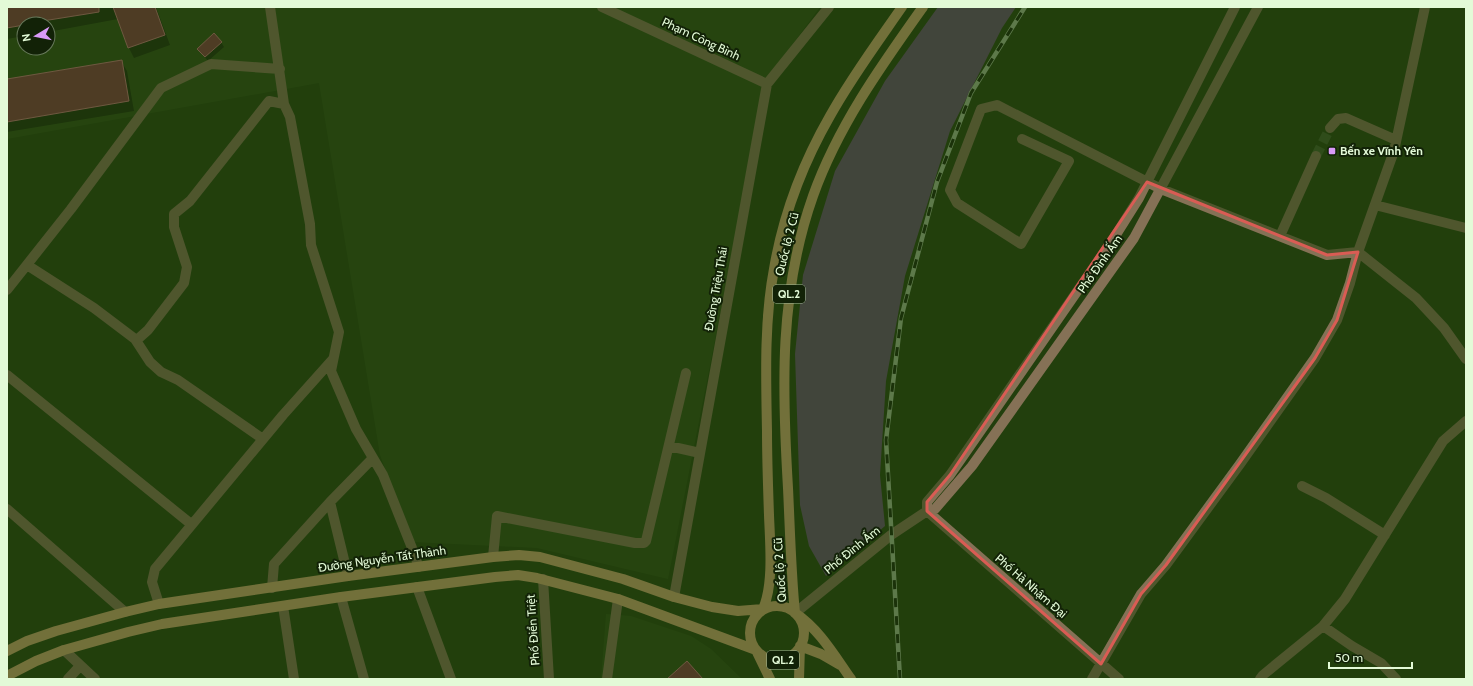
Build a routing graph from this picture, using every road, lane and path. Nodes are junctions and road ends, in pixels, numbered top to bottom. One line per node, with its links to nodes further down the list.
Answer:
1 (270, 7): 9 (street)
2 (602, 7): 10 (street, Phạm Công Bình)
3 (829, 7): 10 (street, Đường Triệu Thái)
4 (902, 7): 51 (main road, Quốc lộ 2 Cũ / QL.2)
5 (922, 7): 53 (main road, Quốc lộ 2 Cũ / QL.2)
6 (1235, 7): 16 (street, Phố Đình Ấm)
7 (1258, 7): 17 (street, Phố Đình Ấm)
8 (1425, 7): 14 (street)
9 (280, 69): 11 (street); 22 (street)
10 (767, 84): 32 (street, Đường Triệu Thái)
11 (284, 104): 24 (street); 25 (street)
12 (1330, 128): 14 (street)
13 (1022, 139): 16 (street)
14 (1396, 140): 18 (street)
15 (1316, 156): 20 (street)
16 (1147, 182): 17 (street); 37 (street, Phố Đình Ấm)
17 (1161, 188): 20 (street); 37 (street, Phố Đình Ấm)
18 (1375, 204): 19 (street); 21 (street)
19 (1466, 228)
20 (1280, 236): 21 (street)
21 (1358, 252): 26 (street); 59 (street)
22 (27, 265): 23 (street); 24 (street)
23 (7, 290)
24 (135, 339): 30 (street)
25 (333, 359): 30 (street); 33 (street)
26 (1466, 359)
27 (686, 373): 31 (street)
28 (7, 375): 38 (street)
29 (1466, 421): 39 (street)
30 (263, 439): 38 (street)
31 (669, 446): 32 (street); 40 (street)
32 (700, 453): 47 (street, Đường Triệu Thái)
33 (373, 458): 35 (street); 41 (street)
34 (1302, 486): 39 (street)
35 (330, 502): 42 (street); 45 (street)
36 (7, 508): 52 (street)
37 (927, 511): 53 (street, Phố Đình Ấm); 59 (street, Phố Hà Nhậm Đại)
38 (191, 524): 49 (street)
39 (1385, 535): 54 (street)
40 (493, 557): 41 (main road, Đường Nguyễn Tất Thành); 47 (main road, Đường Nguyễn Tất Thành)
41 (418, 567): 42 (main road, Đường Nguyễn Tất Thành)
42 (348, 576): 45 (main road, Đường Nguyễn Tất Thành)
43 (543, 579): 44 (main road); 48 (main road); 68 (street, Phố Điển Triệt)
44 (417, 587): 46 (main road); 67 (street)
45 (272, 588): 49 (main road, Đường Nguyễn Tất Thành)
46 (341, 597): 50 (main road); 66 (street)
47 (674, 597): 51 (main road, Đường Nguyễn Tất Thành)
48 (618, 599): 57 (main road); 69 (street)
49 (160, 604): 52 (main road, Đường Nguyễn Tất Thành)
50 (283, 606): 56 (main road); 65 (street)
51 (763, 610): 53 (main road); 57 (main road, QL.2)
52 (125, 612): 58 (main road, Đường Nguyễn Tất Thành)
53 (795, 613): 55 (main road, QL.2); 61 (main road)
54 (1323, 626): 75 (street); 76 (street)
55 (800, 646): 57 (main road, QL.2); 61 (main road); 71 (main road, QL.2)
56 (64, 650): 60 (street); 62 (main road)
57 (756, 650): 70 (main road, QL.2)
58 (7, 651)
59 (1101, 664): 73 (street); 74 (street, Phố Hà Nhậm Đại)
60 (80, 666): 63 (street); 64 (street)
61 (842, 666): 72 (main road)
62 (7, 676)
63 (68, 679)
64 (95, 679)
65 (294, 679)
66 (364, 679)
67 (451, 679)
68 (549, 679)
69 (607, 679)
70 (770, 679)
71 (799, 679)
72 (852, 679)
73 (1092, 679)
74 (1119, 679)
75 (1260, 679)
76 (1396, 679)

